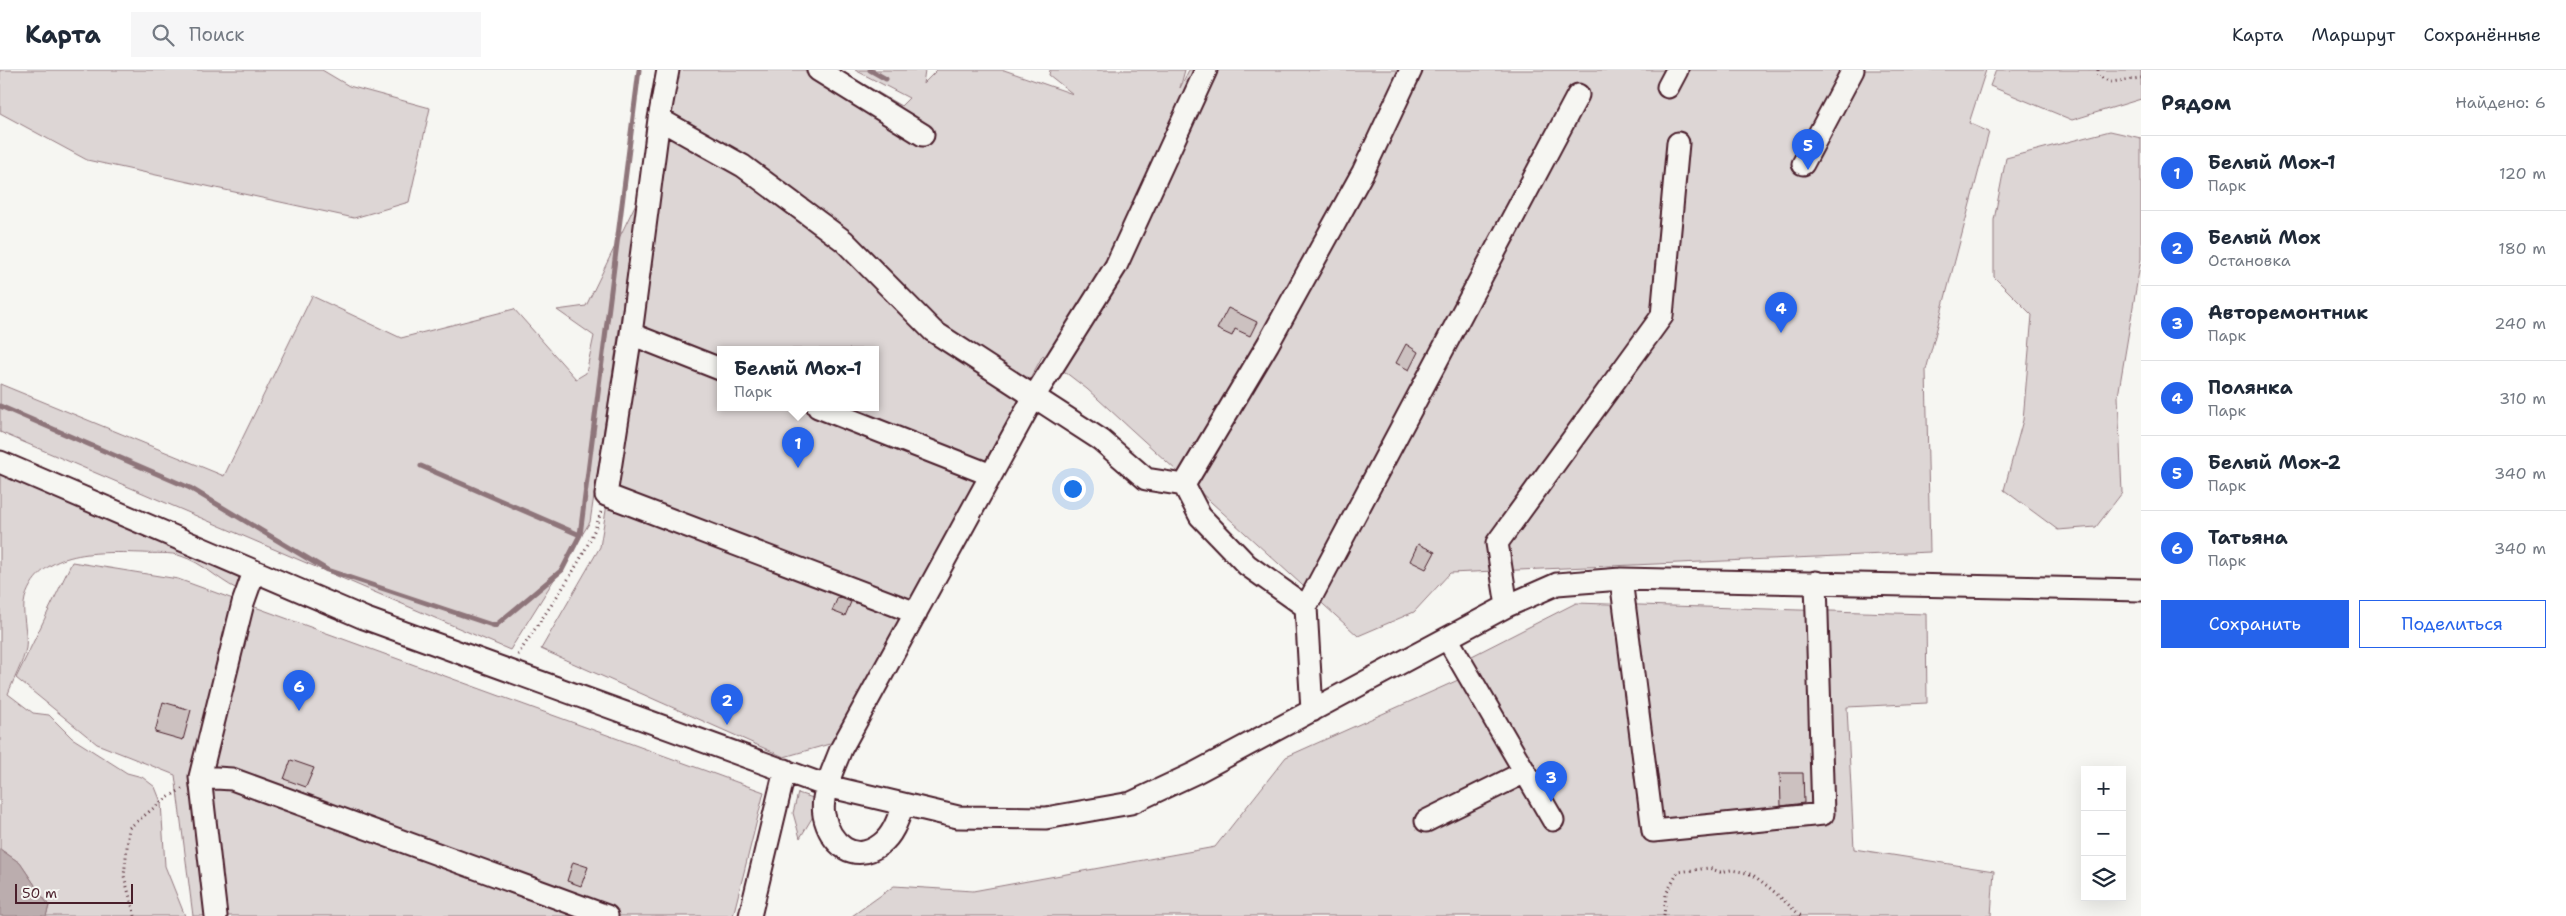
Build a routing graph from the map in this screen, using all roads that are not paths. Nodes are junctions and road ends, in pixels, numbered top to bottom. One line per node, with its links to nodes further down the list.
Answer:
1 (668, 70): 7 (street)
2 (818, 70): 8 (street)
3 (1206, 70): 13 (street)
4 (1411, 70): 17 (street)
5 (1853, 70): 10 (street)
6 (1578, 95): 23 (street)
7 (659, 119): 11 (street); 13 (street)
8 (923, 135)
9 (1678, 143): 22 (street)
10 (1803, 164)
11 (631, 334): 12 (street); 24 (street)
12 (717, 368)
13 (1034, 395): 16 (street); 17 (street)
14 (828, 411): 16 (street)
15 (0, 462): 18 (street)
16 (991, 474): 24 (street)
17 (1184, 485): 23 (street)
18 (254, 572): 27 (street); 29 (street)
19 (1621, 579): 20 (street); 20 (street); 22 (street)
20 (1816, 582): 21 (street)
21 (2141, 590)
22 (1507, 606): 25 (street)
23 (1306, 607): 26 (street)
24 (916, 613): 30 (street)
25 (1447, 638): 26 (street); 28 (street)
26 (1312, 711): 31 (street)
27 (785, 770): 30 (street); 36 (street)
28 (1525, 772): 32 (street); 33 (street)
29 (200, 777): 34 (street); 35 (street)
30 (827, 786): 31 (street); 31 (street)
31 (903, 805)
32 (1553, 820)
33 (1426, 821)
34 (216, 916)
35 (607, 916)
36 (750, 916)

